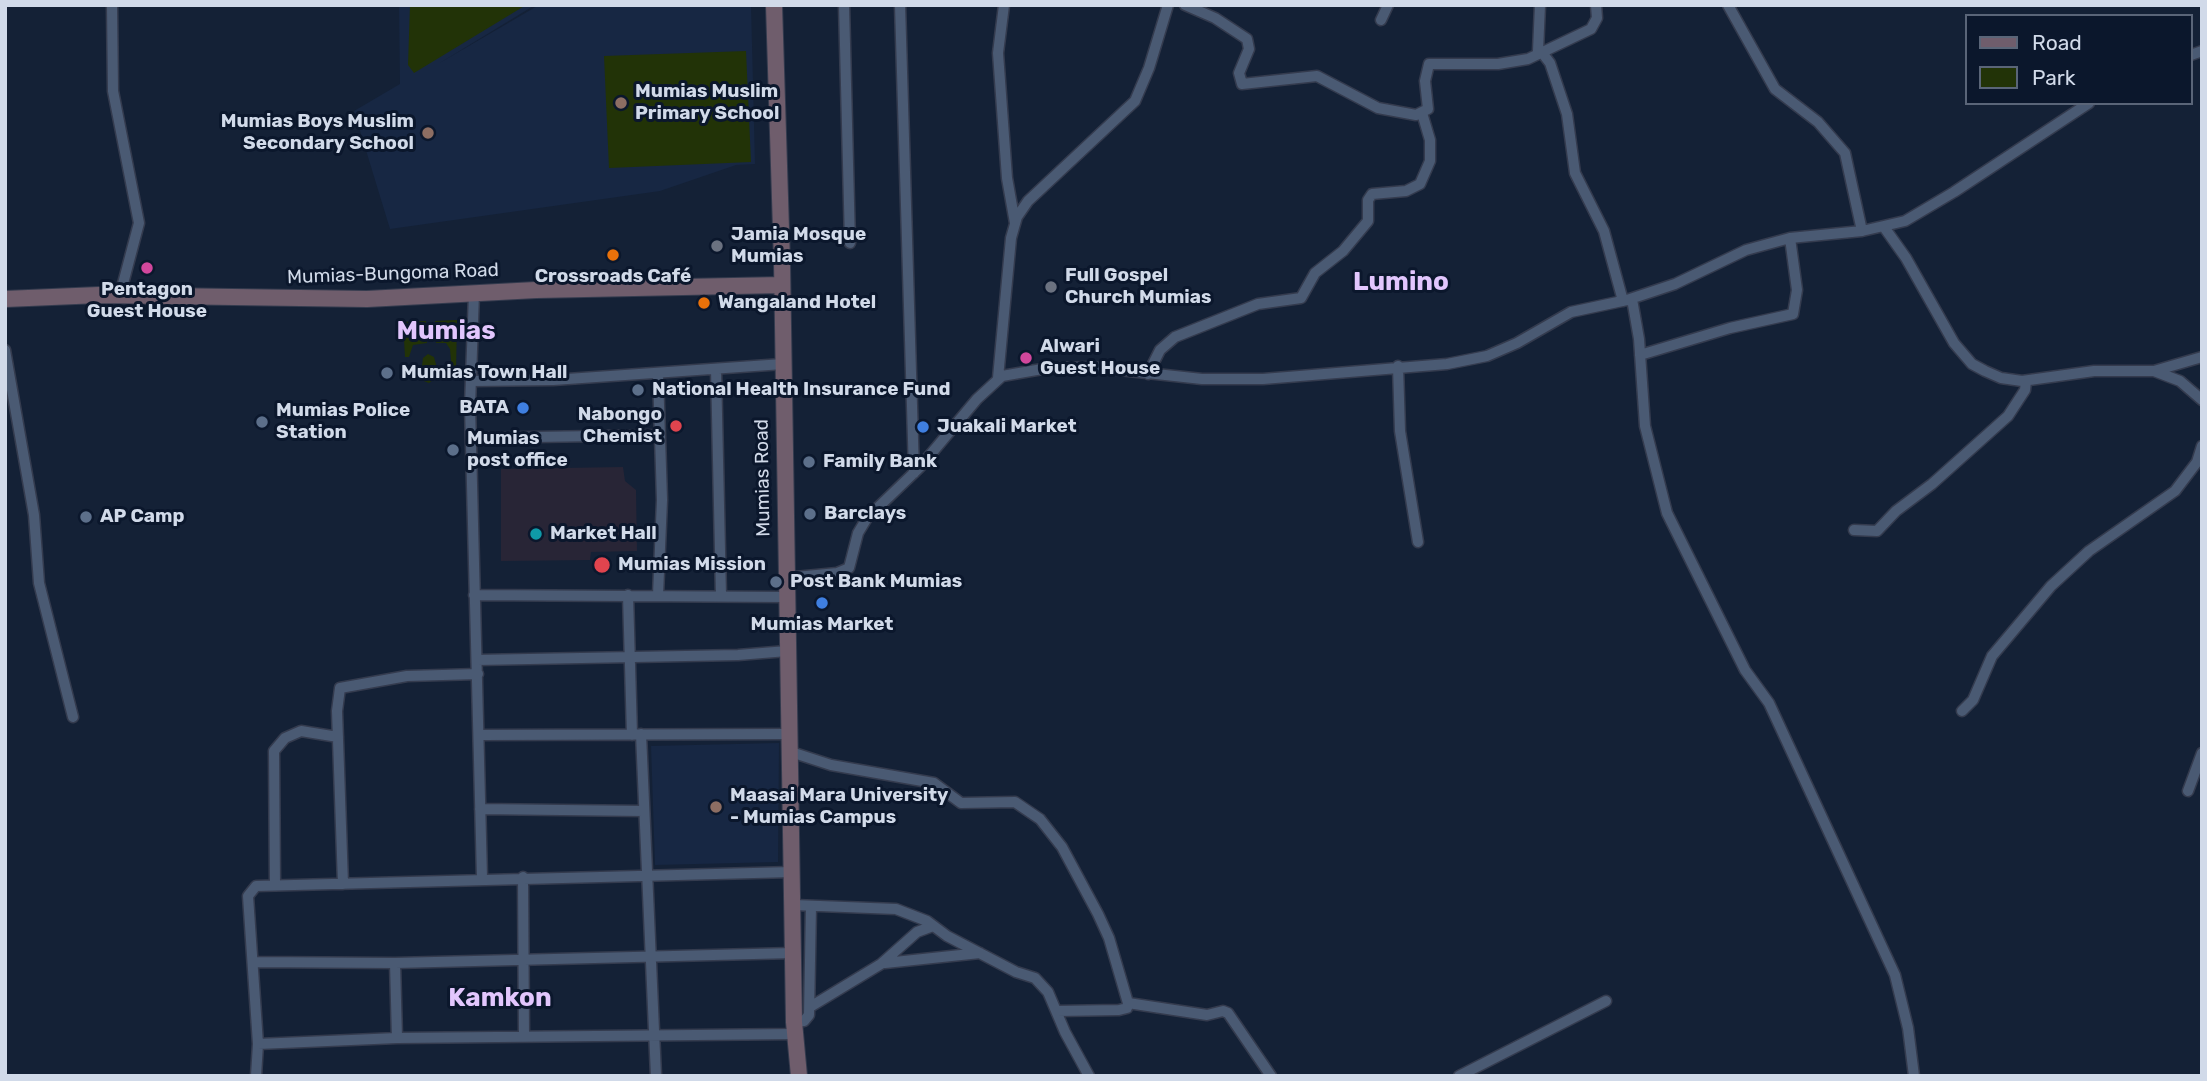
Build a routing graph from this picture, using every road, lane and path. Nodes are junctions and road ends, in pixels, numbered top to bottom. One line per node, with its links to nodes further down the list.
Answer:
1 (112, 5): 23 (street)
2 (774, 5): 21 (street, Mumias Road)
3 (844, 5): 20 (street)
4 (900, 5): 42 (street)
5 (1004, 5): 16 (street)
6 (1168, 5): 16 (street)
7 (1185, 5): 15 (street)
8 (1388, 5): 12 (street)
9 (1539, 5): 13 (street)
10 (1596, 5): 13 (street)
11 (1728, 5): 18 (street)
12 (1381, 20)
13 (1539, 51): 15 (street); 25 (street)
14 (2086, 105): 17 (street)
15 (1422, 113): 34 (street)
16 (1015, 223): 35 (street)
17 (1884, 227): 18 (street); 37 (street)
18 (1862, 231): 19 (street)
19 (1790, 238): 25 (street); 27 (street)
20 (850, 243)
21 (782, 285): 22 (street, Mumias-Bungoma Road); 29 (street, Mumias Road)
22 (474, 293): 23 (street, Mumias-Bungoma Road); 36 (street)
23 (120, 295): 24 (street, Mumias-Bungoma Road)
24 (5, 299)
25 (1628, 300): 27 (street); 30 (street)
26 (5, 350): 56 (street)
27 (1640, 355): 97 (street)
28 (2202, 357): 32 (street)
29 (783, 365): 31 (street); 45 (street, Mumias Road)
30 (1398, 366): 34 (street); 44 (street)
31 (716, 369): 33 (street); 49 (street)
32 (2154, 371): 37 (street); 38 (street)
33 (658, 374): 36 (street); 39 (street)
34 (1148, 374): 35 (street)
35 (998, 378): 42 (street)
36 (472, 381): 40 (street)
37 (2026, 381): 43 (street)
38 (2202, 400)
39 (660, 435): 40 (street); 48 (street)
40 (471, 438): 46 (street)
41 (2202, 446): 55 (street)
42 (914, 473): 45 (street)
43 (1854, 530)
44 (1418, 542)
45 (785, 578): 50 (street, Mumias Road)
46 (474, 595): 47 (street); 53 (street)
47 (628, 595): 48 (street); 52 (street)
48 (658, 595): 49 (street)
49 (721, 596): 50 (street)
50 (785, 597): 51 (street, Mumias Road)
51 (787, 651): 52 (street); 57 (street, Mumias Road)
52 (630, 657): 53 (street); 59 (street)
53 (477, 660): 54 (street)
54 (478, 674): 58 (street); 60 (street)
55 (1962, 711)
56 (73, 717)
57 (790, 733): 59 (street); 61 (street, Mumias Road)
58 (480, 735): 59 (street); 64 (street)
59 (637, 735): 65 (street)
60 (338, 737): 70 (street); 71 (street)
61 (791, 752): 66 (street, Mumias Road); 83 (street)
62 (2202, 753): 63 (street)
63 (2188, 791)
64 (480, 808): 65 (street); 69 (street)
65 (644, 811): 67 (street)
66 (792, 872): 67 (street); 72 (street, Mumias Road)
67 (646, 876): 68 (street); 77 (street)
68 (523, 877): 69 (street); 78 (street)
69 (482, 878): 70 (street)
70 (343, 884): 71 (street)
71 (275, 885): 79 (street)
72 (793, 905): 73 (street); 76 (street, Mumias Road)
73 (811, 906): 74 (street); 84 (street)
74 (933, 926): 75 (street); 81 (street)
75 (983, 952): 81 (street); 85 (street)
76 (793, 953): 77 (street); 86 (street, Mumias Road)
77 (651, 958): 78 (street); 87 (street)
78 (523, 960): 80 (street); 88 (street)
79 (254, 962): 80 (street); 90 (street)
80 (395, 963): 89 (street)
81 (881, 964): 84 (street)
82 (1606, 1001): 96 (street)
83 (1128, 1003): 85 (street); 95 (street)
84 (810, 1007): 86 (street)
85 (1057, 1011): 94 (street)
86 (795, 1028): 87 (street); 93 (street, Mumias Road)
87 (654, 1035): 88 (street); 92 (street)
88 (524, 1036): 89 (street)
89 (397, 1038): 90 (street)
90 (258, 1044): 91 (street)
91 (256, 1076)
92 (656, 1076)
93 (799, 1076)
94 (1089, 1076)
95 (1271, 1076)
96 (1460, 1076)
97 (1914, 1076)

